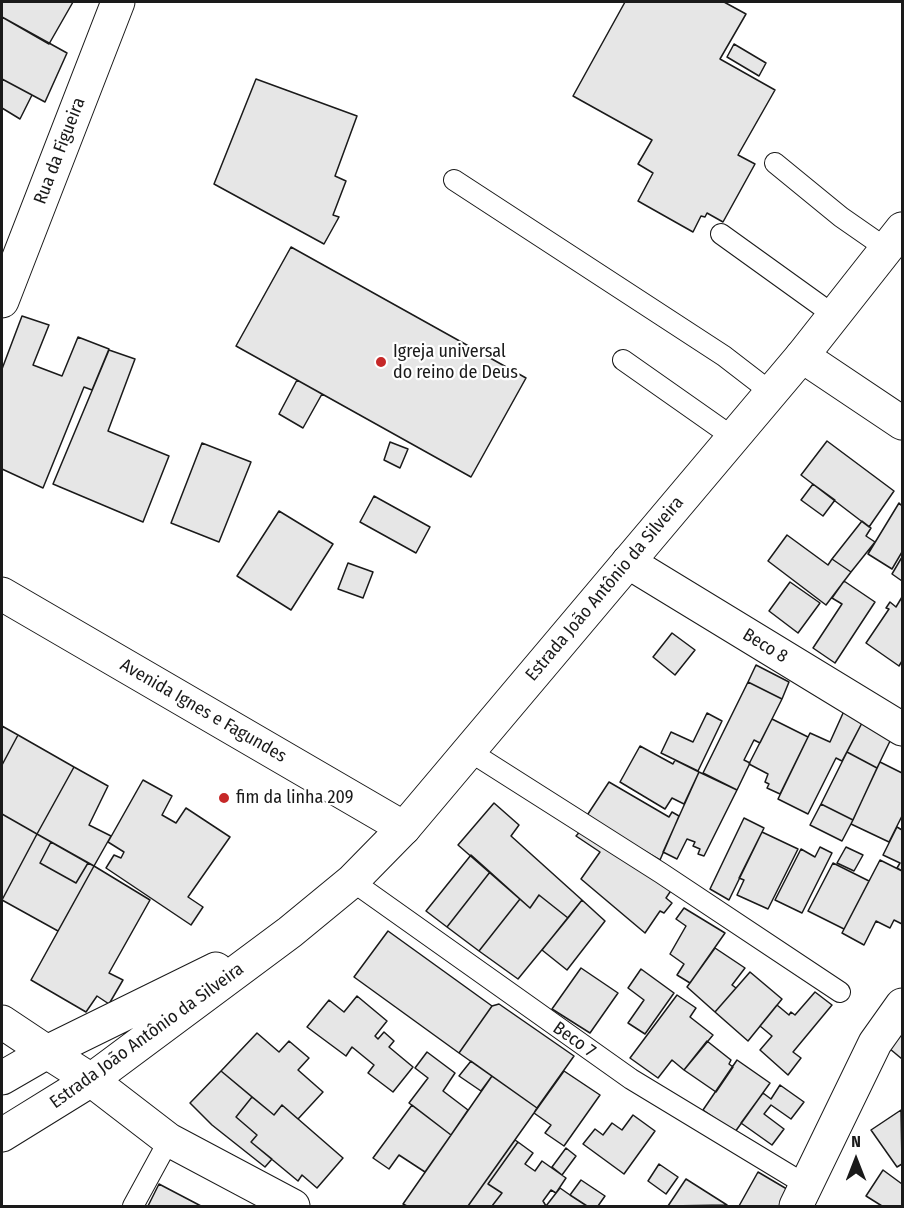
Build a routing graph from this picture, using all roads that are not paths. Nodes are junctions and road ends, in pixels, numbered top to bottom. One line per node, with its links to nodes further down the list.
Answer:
1 (118, 2): 6 (street, Rua da Figueira)
2 (775, 163): 5 (lane)
3 (454, 180): 10 (lane)
4 (721, 234): 7 (lane)
5 (895, 239): 7 (street, Estrada João Antônio da Silveira)
6 (2, 301)
7 (835, 316): 8 (street, Estrada João Antônio da Silveira)
8 (802, 356): 10 (street, Estrada João Antônio da Silveira); 11 (street)
9 (623, 360): 12 (lane)
10 (772, 393): 12 (street, Estrada João Antônio da Silveira)
11 (903, 423)
12 (734, 438): 13 (street, Estrada João Antônio da Silveira)
13 (628, 562): 15 (street, Beco 8); 16 (street, Estrada João Antônio da Silveira)
14 (2, 594): 17 (street, Avenida Ignes e Fagundes)
15 (903, 729)
16 (469, 751): 17 (street, Estrada João Antônio da Silveira); 20 (lane)
17 (404, 828): 18 (street, Estrada João Antônio da Silveira)
18 (352, 881): 19 (street, Estrada João Antônio da Silveira); 28 (lane, Beco 7)
19 (290, 932): 23 (street, Estrada João Antônio da Silveira); 25 (street, Estrada João Antônio da Silveira)
20 (840, 992)
21 (903, 1005): 28 (street)
22 (2, 1022): 23 (street)
23 (47, 1052): 24 (street, Estrada João Antônio da Silveira); 25 (street)
24 (2, 1078)
25 (91, 1080): 26 (street, Estrada João Antônio da Silveira); 27 (street)
26 (2, 1135)
27 (169, 1140): 29 (lane); 30 (street)
28 (801, 1196)
29 (133, 1206)
30 (293, 1206)

